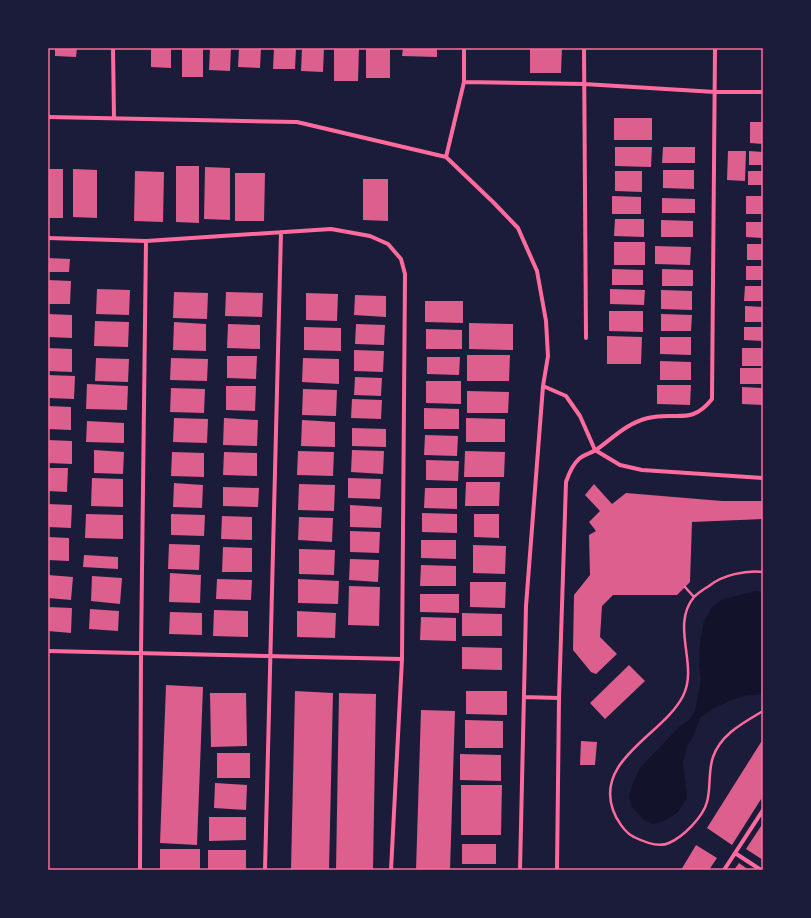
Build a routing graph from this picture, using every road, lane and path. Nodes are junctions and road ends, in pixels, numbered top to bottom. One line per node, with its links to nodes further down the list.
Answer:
1 (113, 48): 10 (street)
2 (464, 48): 5 (street)
3 (584, 48): 6 (street)
4 (715, 48): 7 (street)
5 (464, 82): 6 (street); 11 (street)
6 (584, 84): 7 (street); 15 (street)
7 (715, 92): 8 (street); 17 (street)
8 (763, 92)
9 (48, 117): 10 (street)
10 (114, 118): 11 (street)
11 (446, 157): 16 (street)
12 (281, 232): 14 (street); 24 (street); 25 (street)
13 (48, 238): 14 (street)
14 (146, 241): 23 (street)
15 (586, 338)
16 (543, 386): 17 (street); 26 (street)
17 (595, 450): 18 (street); 27 (street)
18 (763, 478)
19 (763, 572): 21 (path)
20 (685, 587): 21 (path)
21 (695, 597): 28 (path)
22 (48, 651): 23 (street)
23 (140, 653): 24 (street); 31 (street)
24 (271, 656): 25 (street); 32 (street)
25 (402, 659): 33 (street)
26 (524, 697): 27 (street); 34 (street)
27 (559, 698): 35 (street)
28 (763, 711)
29 (763, 810): 30 (street)
30 (735, 853): 36 (street); 37 (street)
31 (140, 870)
32 (265, 870)
33 (391, 870)
34 (520, 870)
35 (557, 870)
36 (724, 870)
37 (761, 870)

